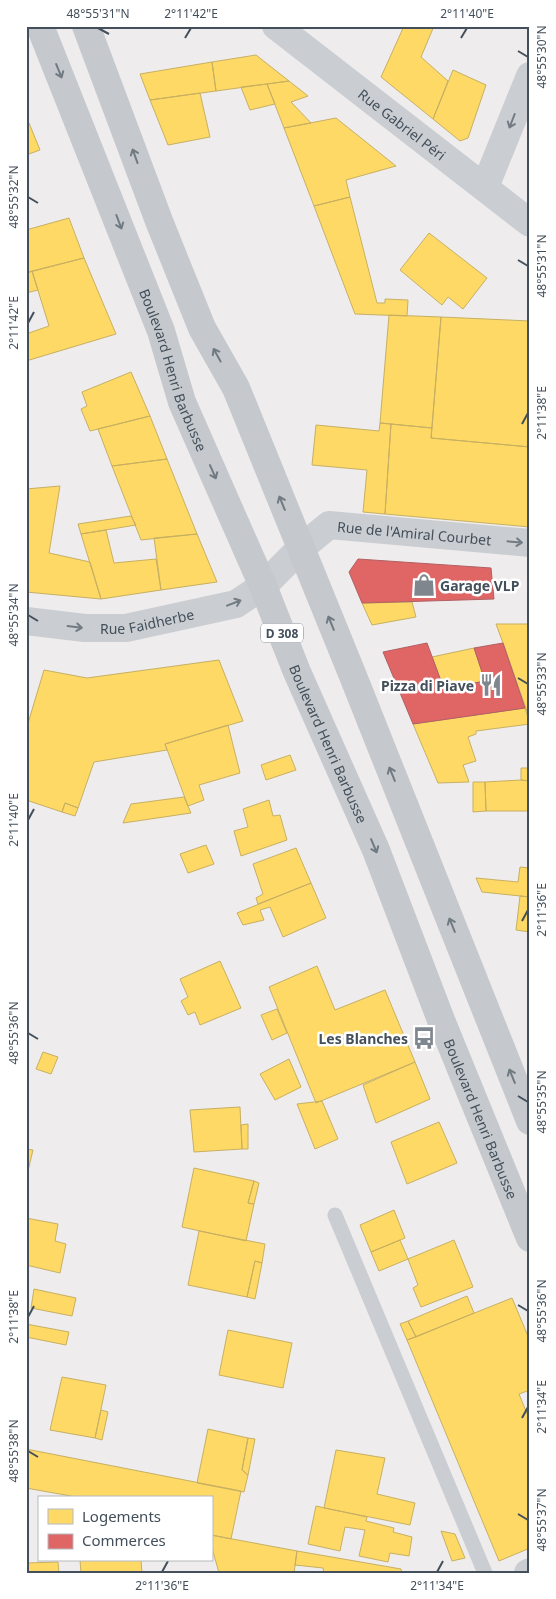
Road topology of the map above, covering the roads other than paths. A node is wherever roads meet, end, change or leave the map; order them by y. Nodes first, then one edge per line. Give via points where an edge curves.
1 (40, 26) edge
2 (86, 26) edge
3 (276, 26) edge
4 (530, 76) edge
5 (485, 187) junction
6 (530, 223) edge
7 (530, 543) edge
8 (300, 549) junction
9 (263, 586) junction
10 (26, 621) edge
11 (530, 1121) edge
12 (335, 1215) dead end
13 (530, 1238) edge
14 (485, 1573) edge

1 -> 9 main road, Boulevard Henri Barbusse / D 308 via 161,331 182,402
8 -> 2 main road via 236,388 202,328
3 - 5 street, Rue Gabriel Péri
4 -> 5 street
5 - 6 street, Rue Gabriel Péri
8 -> 7 street, Rue de l'Amiral Courbet via 329,525
8 - 9 street, Rue de l'Amiral Courbet
11 -> 8 main road
10 -> 9 street, Rue Faidherbe via 84,628 126,628 236,604
9 -> 13 main road, Boulevard Henri Barbusse / D 308 via 297,672 376,850
12 - 14 lane

